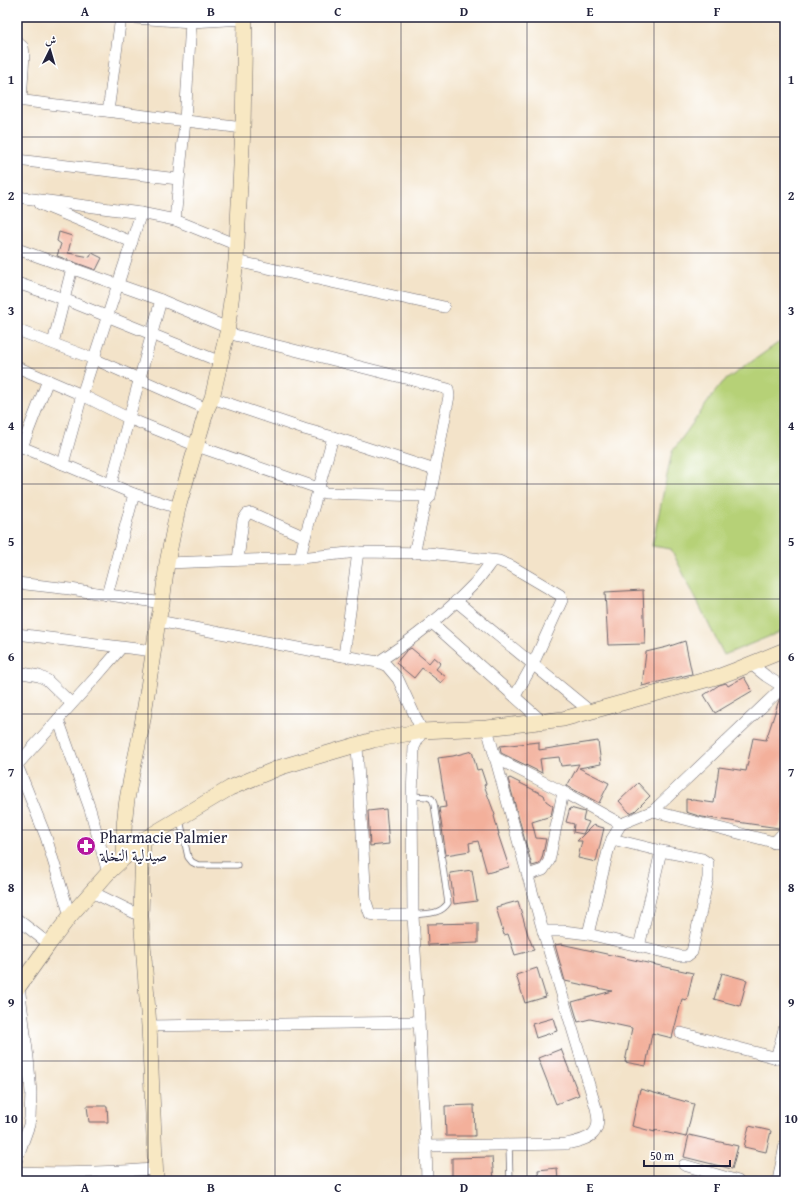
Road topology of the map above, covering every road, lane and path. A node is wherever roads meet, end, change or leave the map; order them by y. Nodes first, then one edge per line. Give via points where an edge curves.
1 (121, 17) edge
2 (245, 18) edge
3 (191, 22) junction
4 (17, 42) edge
5 (19, 100) edge
6 (108, 111) junction
7 (185, 121) junction
8 (243, 128) junction
9 (17, 160) edge
10 (178, 178) junction
11 (22, 198) edge
12 (141, 213) junction
13 (175, 220) junction
14 (132, 242) junction
15 (237, 245) junction
16 (17, 249) edge
17 (236, 261) junction
18 (72, 268) junction
19 (17, 283) edge
20 (119, 284) junction
21 (64, 299) junction
22 (162, 300) junction
23 (444, 307) dead end
24 (108, 316) junction
25 (17, 330) edge
26 (227, 331) junction
27 (152, 334) junction
28 (52, 343) junction
29 (94, 359) junction
30 (221, 362) junction
31 (17, 367) edge
32 (139, 379) junction
33 (48, 380) junction
34 (82, 395) junction
35 (210, 403) junction
36 (128, 418) junction
37 (333, 437) junction
38 (19, 446) edge
39 (197, 446) junction
40 (63, 464) junction
41 (435, 470) junction
42 (111, 484) junction
43 (318, 488) junction
44 (134, 494) junction
45 (426, 501) junction
46 (178, 508) junction
47 (305, 537) junction
48 (358, 552) junction
49 (414, 553) junction
50 (300, 558) junction
51 (238, 560) junction
52 (492, 561) junction
53 (167, 564) junction
54 (17, 583) edge
55 (107, 595) junction
56 (456, 601) junction
57 (162, 603) junction
58 (158, 621) junction
59 (431, 622) junction
60 (17, 634) edge
61 (121, 648) junction
62 (785, 650) edge
63 (154, 651) junction
64 (344, 656) junction
65 (378, 662) junction
66 (533, 664) junction
67 (751, 664) junction
68 (17, 672) edge
69 (784, 688) edge
70 (515, 696) junction
71 (71, 704) junction
72 (591, 712) junction
73 (58, 719) junction
74 (543, 722) junction
75 (487, 728) junction
76 (422, 731) junction
77 (357, 746) junction
78 (494, 757) junction
79 (17, 765) edge
80 (563, 792) junction
81 (412, 796) junction
82 (653, 811) junction
83 (180, 818) junction
84 (621, 824) junction
85 (785, 831) edge
86 (612, 839) junction
87 (143, 840) junction
88 (774, 843) junction
89 (785, 845) edge
90 (661, 851) junction
91 (124, 857) junction
92 (237, 865) dead end
93 (108, 873) junction
94 (528, 875) junction
95 (92, 892) junction
96 (413, 915) junction
97 (70, 916) junction
98 (141, 916) junction
99 (17, 918) edge
100 (543, 931) junction
101 (588, 934) junction
102 (48, 944) junction
103 (639, 947) junction
104 (19, 981) edge
105 (419, 1022) junction
106 (149, 1026) junction
107 (785, 1026) edge
108 (681, 1034) dead end
109 (781, 1059) edge
110 (509, 1145) junction
111 (785, 1145) edge
112 (426, 1146) junction
113 (17, 1160) edge
114 (684, 1165) dead end
115 (17, 1172) edge
116 (156, 1175) edge
117 (426, 1181) edge
118 (510, 1181) edge
119 (738, 1181) edge
120 (778, 1181) edge

1 - 3 street
1 - 6 street
2 - 3 street
2 - 8 street
3 - 7 street
4 - 5 street via 23,47 24,54
5 - 6 street
6 - 7 street
7 - 8 street
7 - 10 street
8 - 15 street
9 - 10 street
10 - 13 street
11 - 12 street
11 - 14 street
12 - 13 street
12 - 14 street
13 - 15 street
14 - 20 street
15 - 17 street
16 - 18 street
17 - 23 street
17 - 26 street
18 - 20 street
18 - 21 street
19 - 21 street
20 - 22 street
20 - 24 street
21 - 24 street
21 - 28 street
22 - 26 street
22 - 27 street
24 - 27 street
24 - 29 street
25 - 28 street
26 - 30 street
26 - 41 street via 448,389 449,396
27 - 30 street
27 - 32 street
28 - 29 street
29 - 32 street
29 - 34 street
30 - 35 street
31 - 33 street
32 - 35 street
32 - 36 street
33 - 34 street
33 - 38 street
34 - 36 street
34 - 40 street
35 - 37 street
35 - 39 street
36 - 39 street
36 - 42 street
37 - 41 street
37 - 43 street
38 - 40 street
39 - 43 street
39 - 46 street
40 - 42 street
41 - 45 street via 430,497
42 - 44 street
43 - 45 street via 325,492 422,496
43 - 47 street
44 - 46 street
44 - 55 street
45 - 49 street
46 - 53 street
47 - 50 street
47 - 51 street via 251,513 247,514 243,520
48 - 49 street
48 - 50 street
48 - 64 street
49 - 52 street via 458,555
50 - 51 street
51 - 53 street
52 - 56 street via 474,584
52 - 66 street via 500,561 511,566 561,596 561,604
53 - 57 street
54 - 55 street
55 - 57 street
56 - 59 street
56 - 66 street
57 - 58 street
58 - 63 street
58 - 64 street
59 - 65 street via 404,645
59 - 70 street
60 - 61 street
61 - 63 street
61 - 71 street
62 - 67 street
63 - 91 street via 124,817
64 - 65 street
65 - 76 street via 387,666 398,680
66 - 70 street
66 - 72 street
67 - 69 street
67 - 72 street via 720,676
68 - 71 street via 47,680
69 - 82 street
70 - 74 street
71 - 73 street
72 - 74 street
73 - 79 street
73 - 93 street via 90,809
74 - 75 street
75 - 76 street
75 - 78 street
76 - 77 street via 374,740
76 - 81 street via 414,747
77 - 83 street via 280,767 230,788
77 - 96 street via 368,909 370,914 376,915
78 - 80 street
78 - 94 street
79 - 97 street via 46,837
80 - 84 street
80 - 94 street via 549,861 543,870
81 - 96 street
81 - 96 lane via 428,797 434,804 448,903 444,909 435,913
82 - 84 street
82 - 88 street
83 - 87 street
83 - 92 lane via 188,857 192,862 198,865
84 - 86 street
85 - 88 street
86 - 90 street
86 - 101 street
87 - 91 street
87 - 98 street
88 - 89 street
90 - 103 street
90 - 103 street via 702,859 708,863 708,878 692,952 687,956 680,956
91 - 93 street
93 - 95 street
94 - 100 street
95 - 97 street
95 - 98 street
96 - 105 street
97 - 102 street
98 - 106 street
99 - 102 street
100 - 101 street
100 - 110 street via 599,1118 597,1129 587,1140 566,1144
101 - 103 street
102 - 104 street
104 - 113 street via 28,1058 30,1118
105 - 106 street
105 - 112 street
106 - 116 street
107 - 109 street
108 - 109 street
110 - 112 street
110 - 118 lane
111 - 120 street
112 - 117 street
114 - 119 street
115 - 116 street

